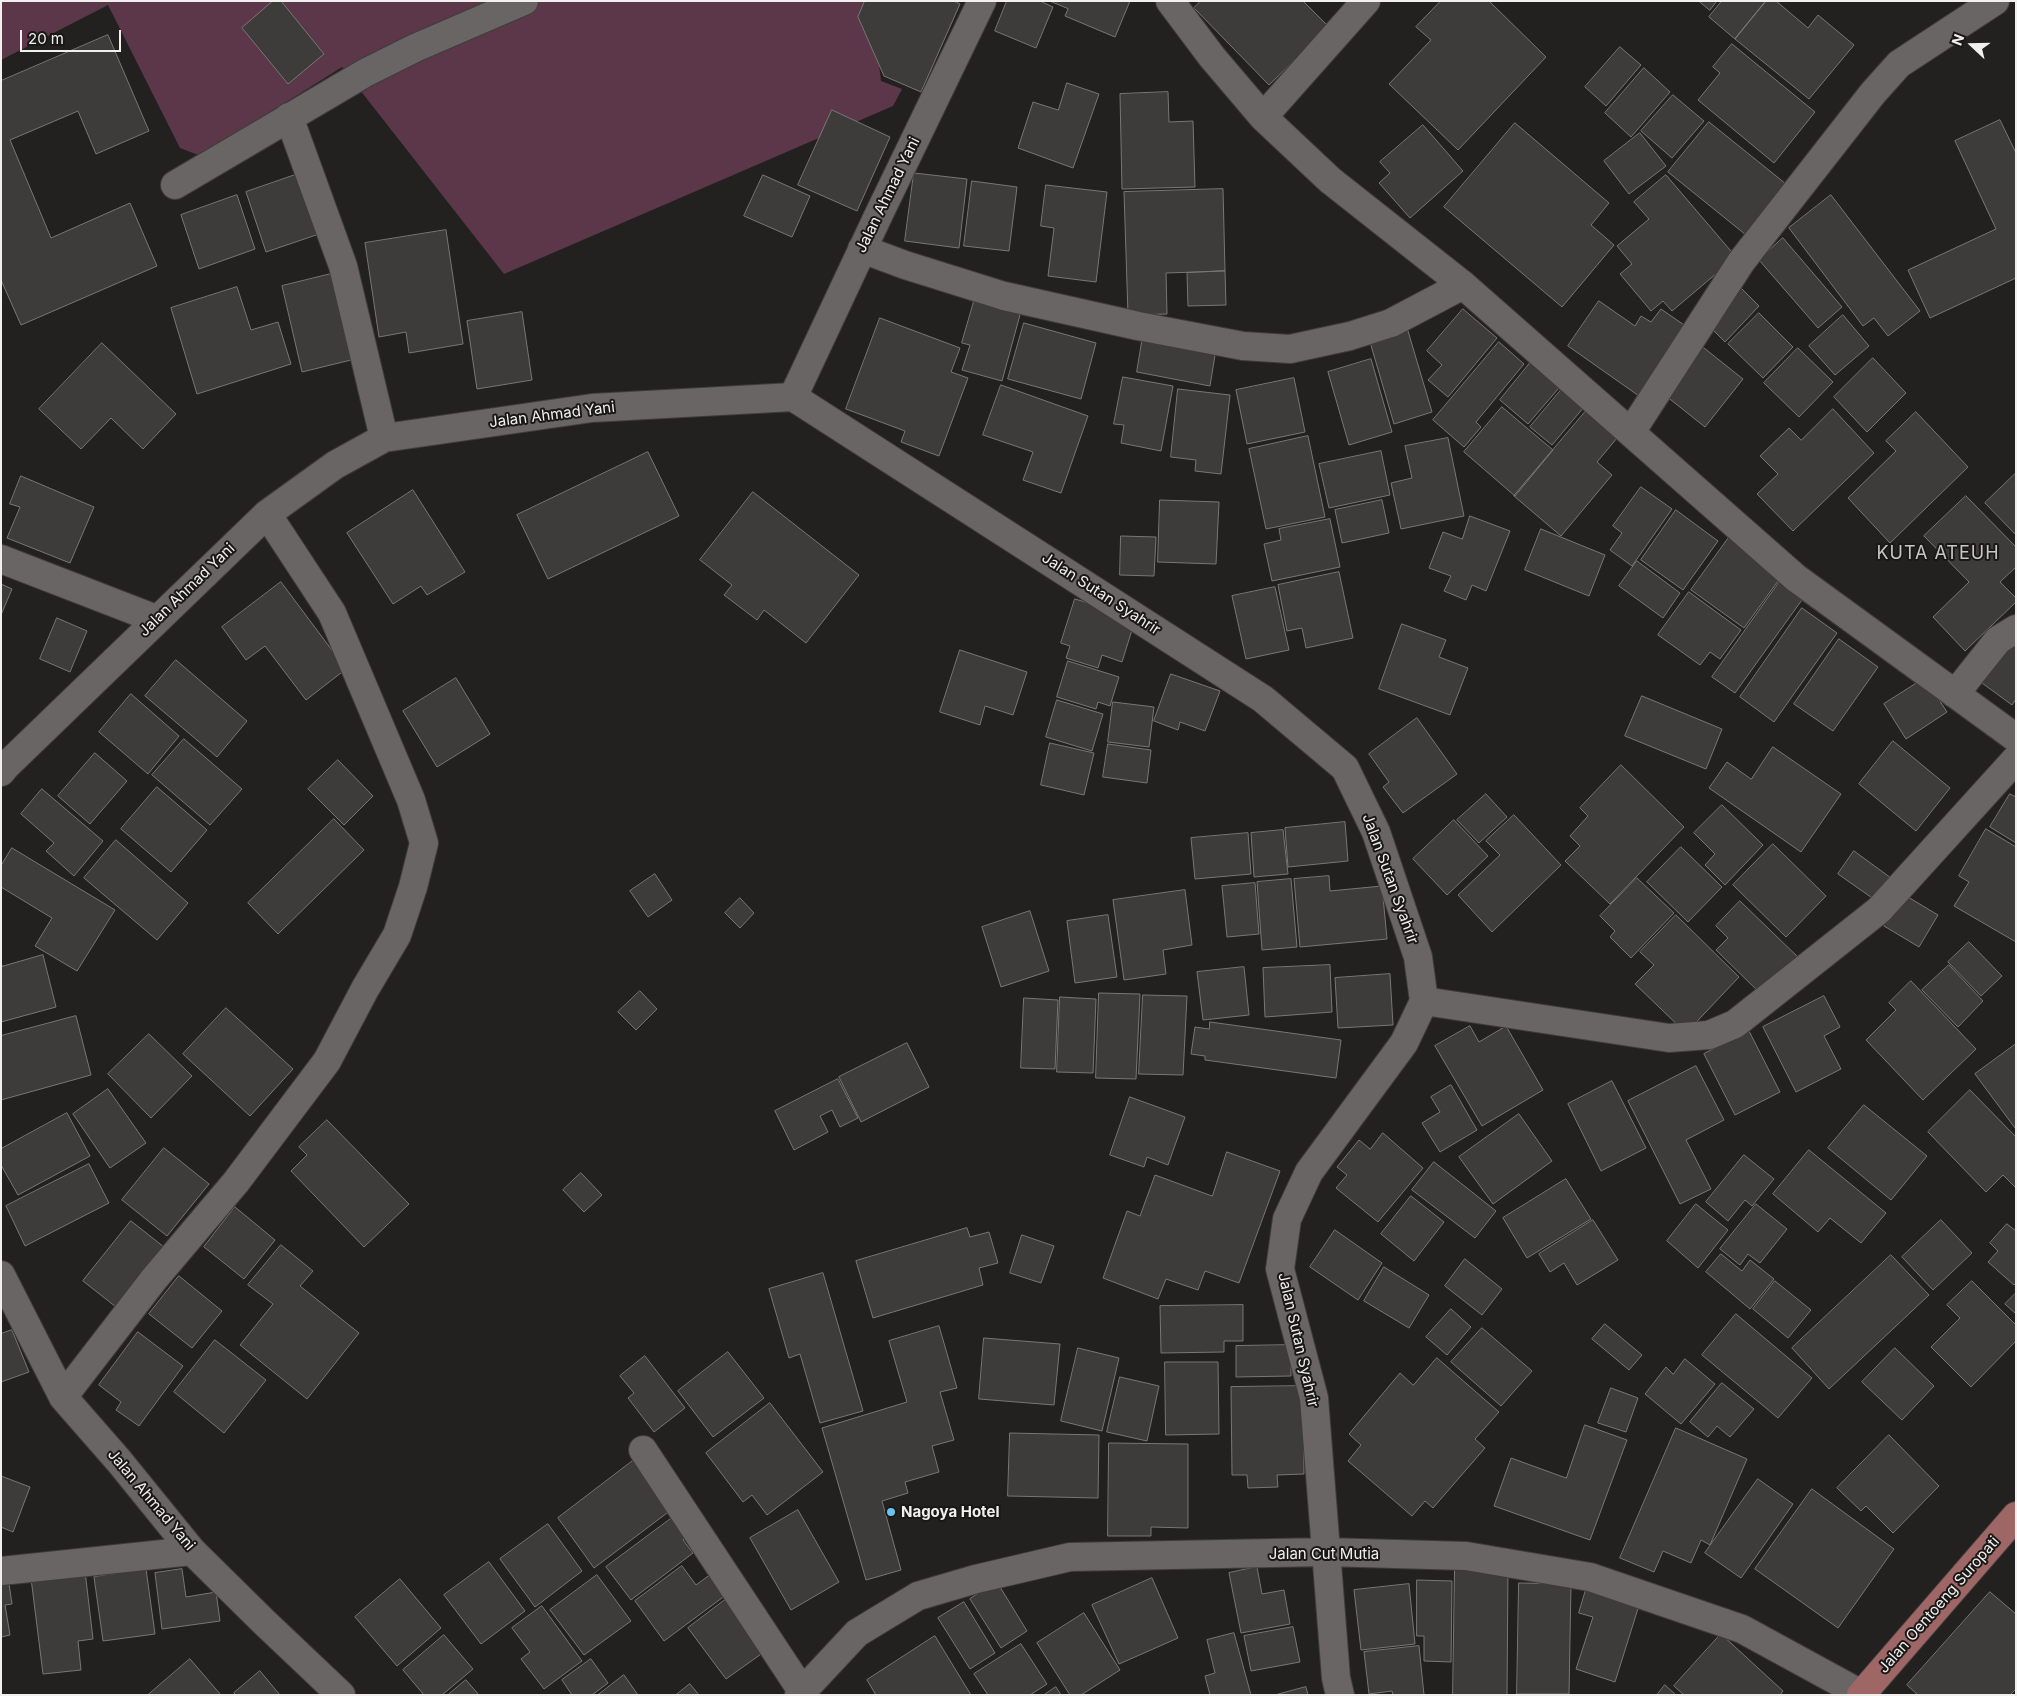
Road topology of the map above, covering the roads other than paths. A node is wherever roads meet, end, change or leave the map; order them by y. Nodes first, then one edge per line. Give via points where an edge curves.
1 (524, 1) edge
2 (982, 1) edge
3 (1170, 1) edge
4 (1366, 1) edge
5 (1995, 1) edge
6 (289, 117) junction
7 (1263, 117) junction
8 (175, 185) dead end
9 (862, 249) junction
10 (1463, 285) junction
11 (793, 398) junction
12 (1632, 432) junction
13 (384, 438) junction
14 (267, 514) junction
15 (1, 559) edge
16 (156, 620) junction
17 (2016, 628) edge
18 (1955, 694) junction
19 (2016, 738) edge
20 (2016, 759) edge
21 (1, 772) edge
22 (1424, 1001) junction
23 (1, 1275) edge
24 (62, 1397) junction
25 (643, 1450) dead end
26 (2016, 1516) edge
27 (192, 1550) junction
28 (1325, 1552) junction
29 (1, 1571) edge
30 (801, 1693) edge
31 (1862, 1694) edge
32 (342, 1695) edge
33 (1340, 1695) edge

1 - 6 street via 415,48
2 - 9 street, Jalan Ahmad Yani
3 - 7 street
4 - 7 street
5 - 12 street via 1899,64 1873,94 1741,262
6 - 8 street
6 - 13 street via 343,266
7 - 10 street via 1330,180
9 - 10 street via 1004,296 1243,346 1290,349 1391,323
9 - 11 street, Jalan Ahmad Yani
10 - 12 street
11 - 13 street, Jalan Ahmad Yani via 592,408
11 - 22 street, Jalan Sutan Syahrir via 1263,699 1345,768 1376,832 1388,867 1418,957
12 - 18 street via 1796,578
13 - 14 street, Jalan Ahmad Yani via 336,465
14 - 16 street, Jalan Ahmad Yani
14 - 24 street via 332,613 411,800 424,843 397,935 327,1061 236,1182 154,1278
15 - 16 street
16 - 21 street, Jalan Ahmad Yani
17 - 18 street via 1998,640
18 - 19 street
20 - 22 street via 1879,910 1735,1024 1709,1035 1669,1038
22 - 28 street, Jalan Sutan Syahrir via 1404,1043 1309,1172 1287,1219 1280,1269 1314,1398
23 - 24 street, Jalan Ahmad Yani
24 - 27 street, Jalan Ahmad Yani
25 - 30 street
26 - 31 main road, Jalan Oentoeng Suropati
27 - 29 street
27 - 32 street, Jalan Ahmad Yani
28 - 30 street, Jalan Cut Mutia via 1070,1557 976,1579 918,1596 857,1633
28 - 31 street, Jalan Cut Mutia via 1466,1556 1590,1577 1742,1629
28 - 33 street, Jalan Sutan Syahrir

